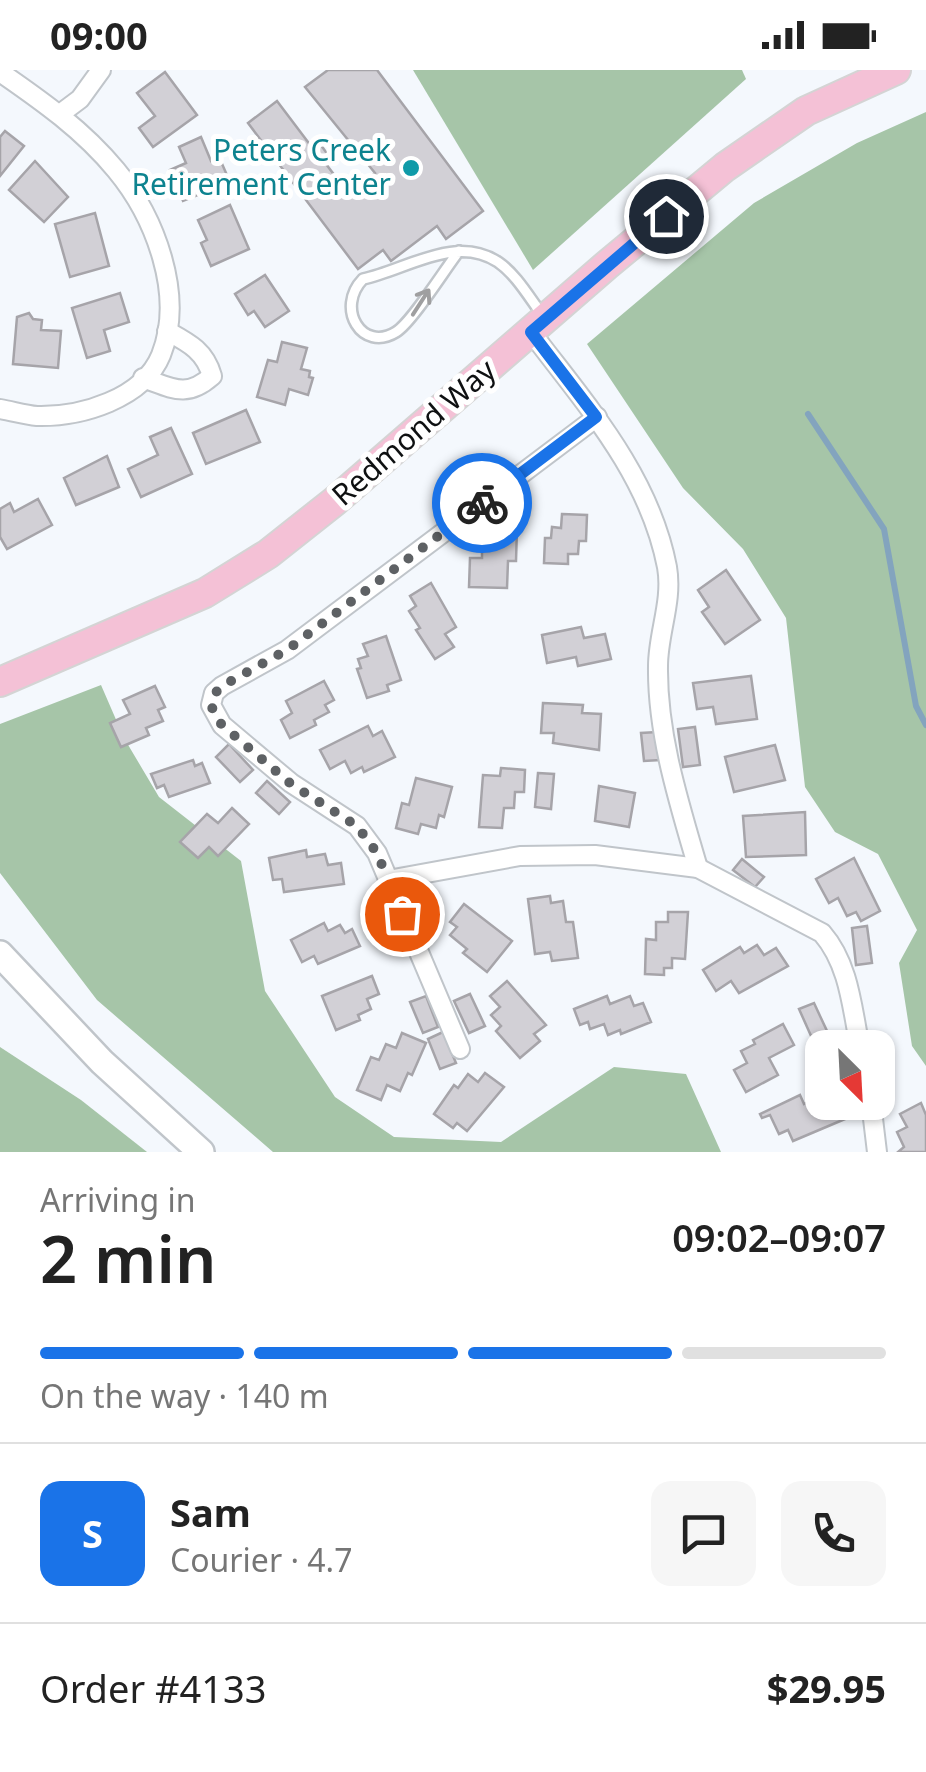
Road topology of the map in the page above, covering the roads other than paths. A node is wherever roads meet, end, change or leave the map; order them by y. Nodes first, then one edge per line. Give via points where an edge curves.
1 (101, 70) edge
2 (896, 70) edge
3 (0, 72) edge
4 (60, 114) junction
5 (459, 251) junction
6 (538, 325) junction
7 (167, 330) junction
8 (143, 378) junction
9 (0, 409) edge
10 (596, 417) junction
11 (0, 682) edge
12 (698, 868) junction
13 (388, 880) junction
14 (0, 954) edge
15 (856, 1030) edge
16 (460, 1049) dead end
17 (873, 1120) edge
18 (201, 1152) edge
19 (877, 1152) edge

1 - 4 street
2 - 6 main road, Redmond Way via 806,111 725,167
3 - 4 street
4 - 7 street via 117,171 157,242 170,308
5 -> 5 lane via 362,280 349,300 359,330 391,335 407,324
5 - 6 lane via 498,262
6 - 10 street
6 - 11 main road, Redmond Way via 268,554 204,592
7 - 8 street via 160,358
7 - 8 street via 208,360 212,376 199,388 181,391
8 - 9 street via 125,395 96,407 36,416
10 - 12 street via 637,477 668,571 658,665 667,750
10 - 13 street via 287,650 214,693 211,705 222,725 291,784 357,826
12 - 13 street via 595,855 520,856
12 - 15 street via 822,932 846,976
13 - 16 street
14 - 18 main road via 70,1030
17 - 19 street

